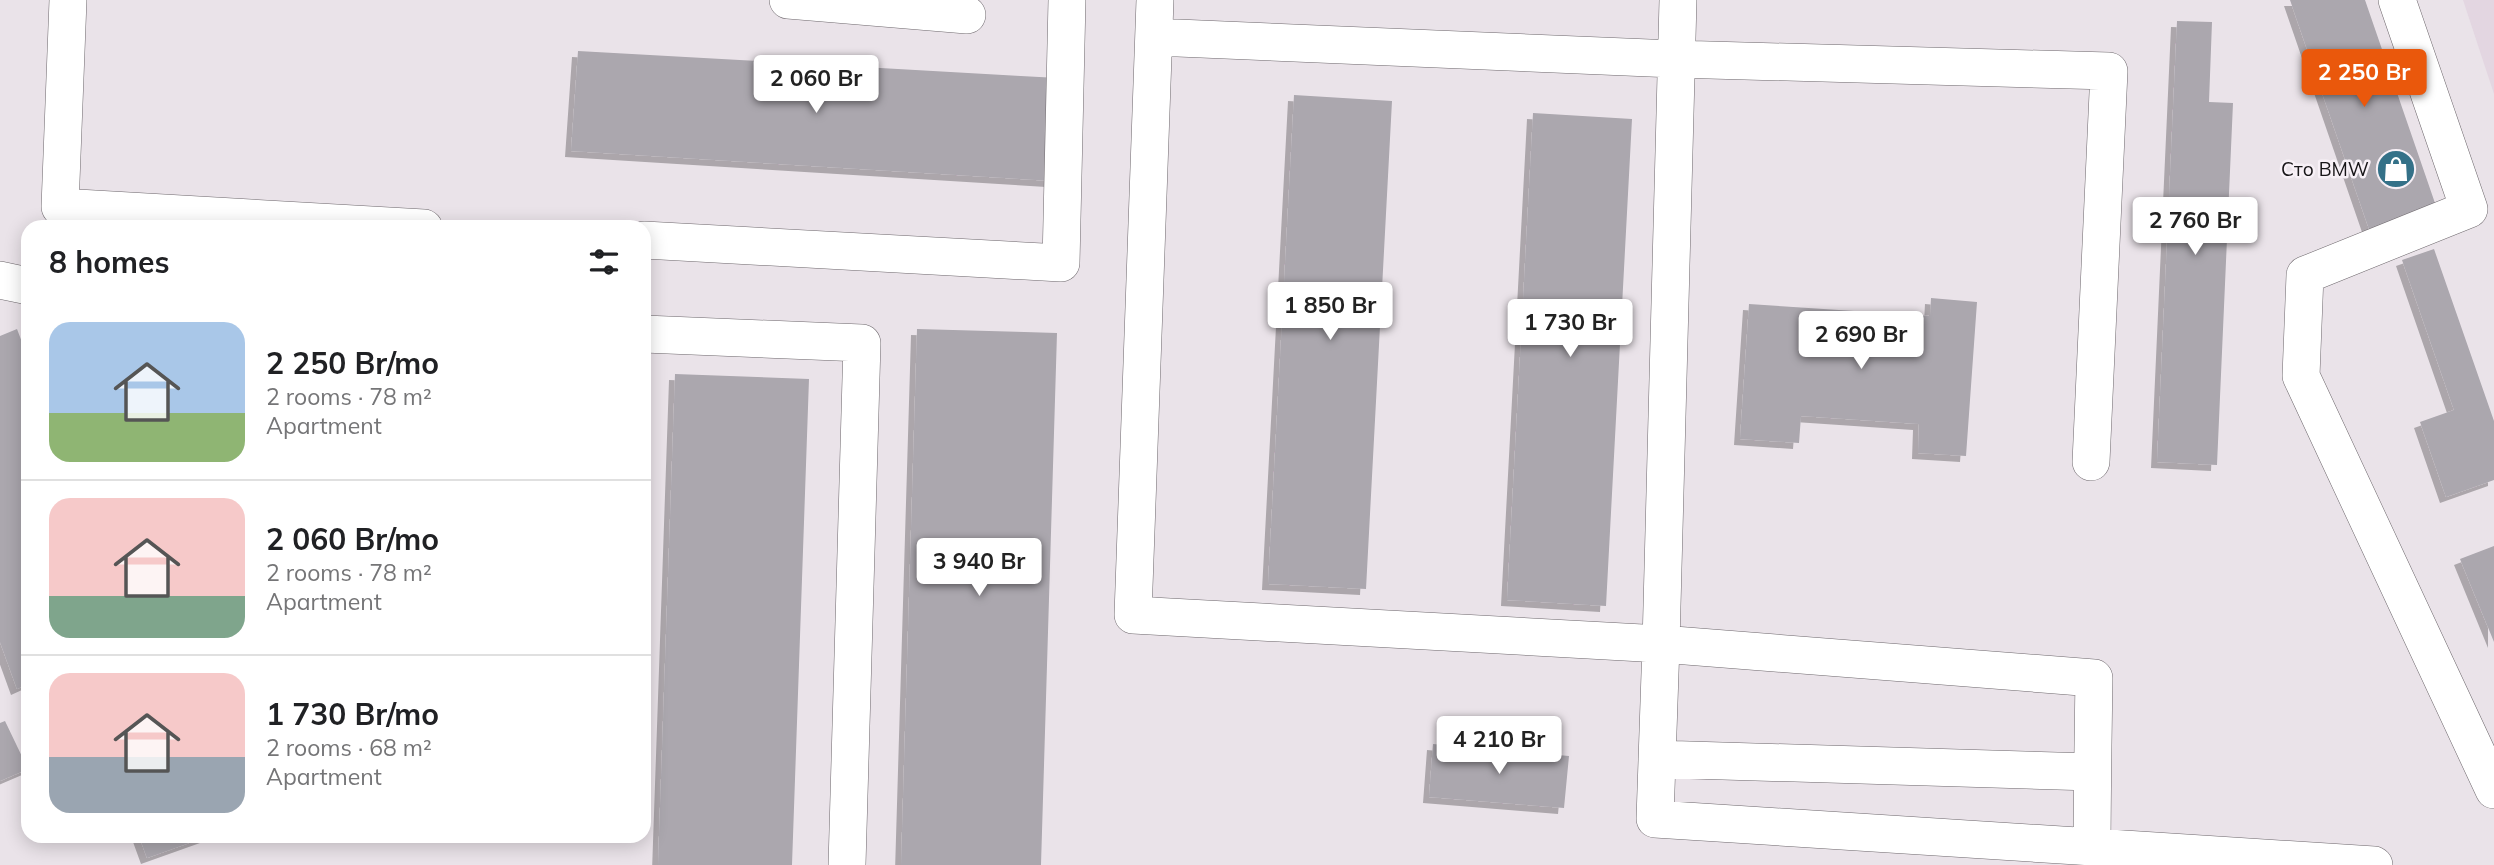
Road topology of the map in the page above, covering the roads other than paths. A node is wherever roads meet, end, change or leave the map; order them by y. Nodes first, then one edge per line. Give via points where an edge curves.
1 (68, 0) edge
2 (788, 0) edge
3 (1067, 0) edge
4 (1155, 0) edge
5 (1678, 0) edge
6 (2397, 0) edge
7 (967, 15) dead end
8 (1154, 37) junction
9 (1674, 59) junction
10 (285, 220) edge
11 (651, 240) edge
12 (0, 280) edge
13 (21, 284) edge
14 (651, 334) edge
15 (2091, 463) dead end
16 (1661, 643) junction
17 (1657, 759) junction
18 (2092, 772) junction
19 (2494, 790) edge
20 (2092, 855) edge
21 (847, 865) edge
22 (2374, 865) edge

1 - 10 lane via 60,207
2 - 7 lane
3 - 11 lane via 1061,263
4 - 8 lane
5 - 9 lane
6 - 19 lane via 2469,209 2305,275 2301,376
8 - 9 lane
8 - 16 lane via 1133,615
9 - 15 lane via 2109,71
9 - 16 lane
12 - 13 lane
14 - 21 lane via 862,342
16 - 17 lane
16 - 18 lane via 2094,678
17 - 18 lane
17 - 20 lane via 1655,819
18 - 20 lane
20 - 22 lane

